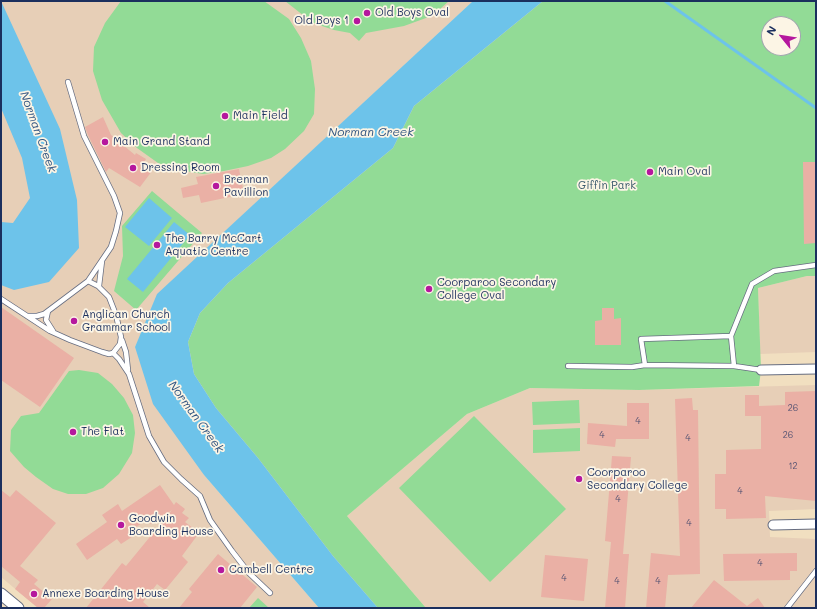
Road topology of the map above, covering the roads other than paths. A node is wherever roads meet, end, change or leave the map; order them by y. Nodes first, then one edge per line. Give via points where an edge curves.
1 (68, 82) dead end
2 (103, 260) junction
3 (816, 265) edge
4 (88, 281) junction
5 (99, 286) junction
6 (1, 299) edge
7 (48, 310) junction
8 (27, 316) junction
9 (54, 333) junction
10 (731, 336) junction
11 (121, 338) junction
12 (113, 354) junction
13 (645, 365) junction
14 (568, 366) dead end
15 (734, 366) junction
16 (816, 369) edge
17 (760, 370) joint
18 (129, 374) junction
19 (816, 524) edge
20 (773, 525) dead end
21 (816, 571) edge
22 (270, 593) dead end
23 (1, 594) edge
24 (18, 608) edge
25 (787, 608) edge

1 - 2 lane via 84,136 120,213 116,231
2 - 4 lane
2 - 5 lane
3 - 10 lane via 774,271 752,284
4 - 5 lane
4 - 7 lane
5 - 11 lane via 109,297
6 - 8 lane
7 - 8 lane via 37,316
7 - 9 lane via 46,320
8 - 9 lane
9 - 12 lane
10 - 13 lane via 641,339
10 - 15 lane
11 - 12 lane
11 - 18 lane
12 - 18 lane
13 - 14 lane
13 - 15 lane
15 - 17 lane
16 - 17 street
18 - 22 lane via 149,436 164,462 180,480 200,496 210,520 232,551 249,573
19 - 20 street
21 - 25 lane
23 - 24 street

